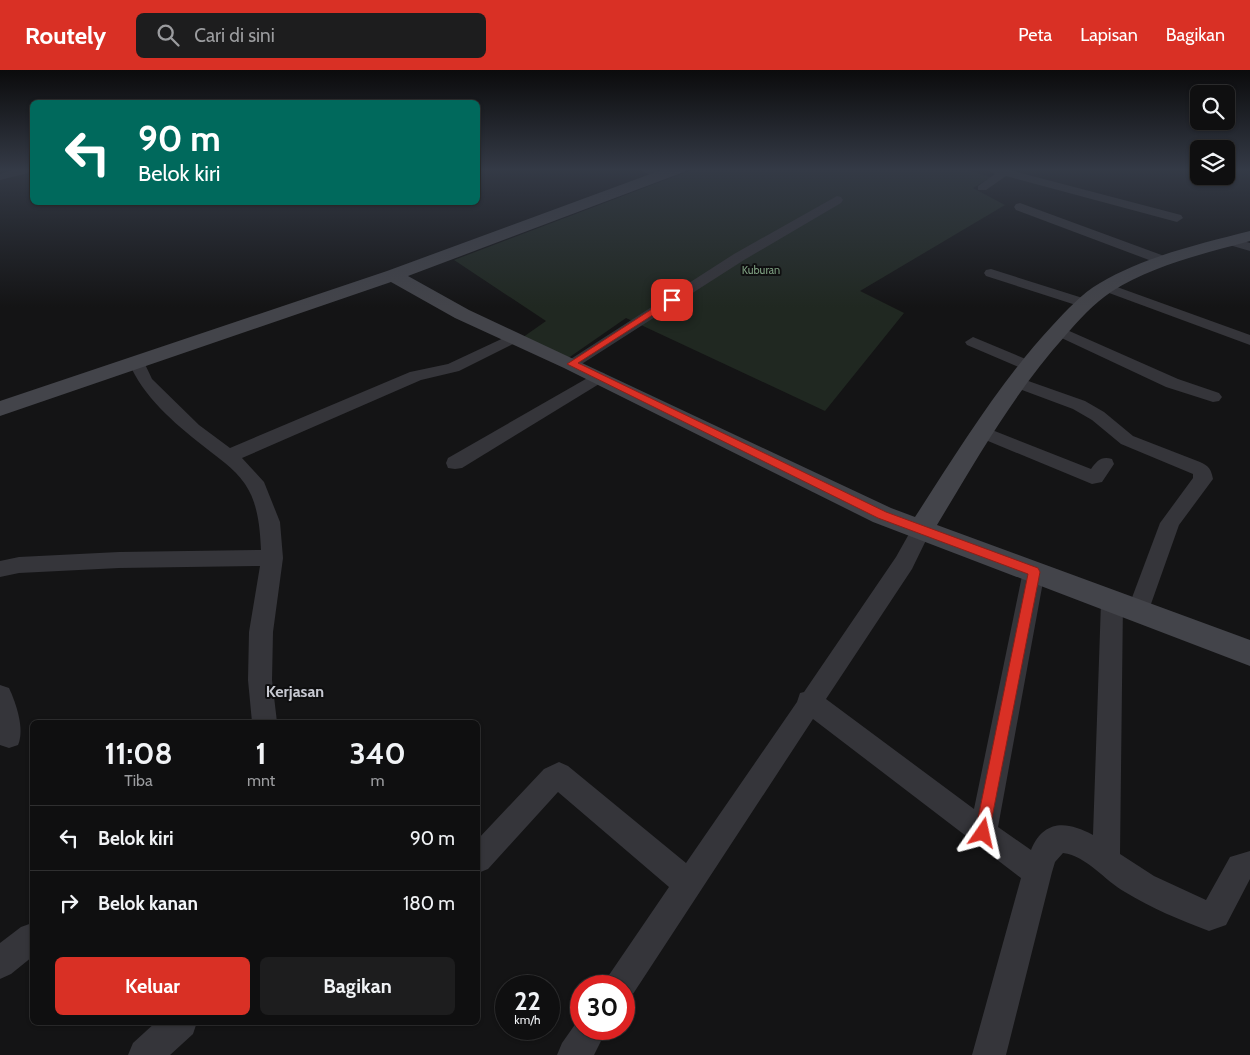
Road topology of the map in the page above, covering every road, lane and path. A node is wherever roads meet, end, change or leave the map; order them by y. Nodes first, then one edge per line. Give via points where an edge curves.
1 (558, 215) edge
2 (811, 215) edge
3 (1041, 215) edge
4 (1166, 215) edge
5 (1177, 218) dead end
6 (1244, 241) edge
7 (1162, 260) junction
8 (991, 273) dead end
9 (393, 275) junction
10 (1106, 287) junction
11 (1084, 303) junction
12 (1058, 331) junction
13 (514, 338) junction
14 (1250, 340) edge
15 (973, 342) dead end
16 (137, 363) junction
17 (571, 364) junction
18 (1023, 374) junction
19 (598, 377) junction
20 (1213, 397) dead end
21 (0, 409) edge
22 (982, 432) junction
23 (229, 456) junction
24 (455, 463) dead end
25 (1105, 464) dead end
26 (921, 530) junction
27 (272, 558) junction
28 (0, 569) edge
29 (1034, 572) junction
30 (1112, 602) junction
31 (1138, 612) junction
32 (1250, 653) edge
33 (0, 696) edge
34 (809, 701) junction
35 (265, 720) edge
36 (9, 736) dead end
37 (983, 833) junction
38 (480, 857) edge
39 (1106, 861) junction
40 (1250, 865) edge
41 (1037, 872) junction
42 (688, 884) junction
43 (30, 940) edge
44 (0, 963) edge
45 (627, 975) edge
46 (178, 1025) edge
47 (584, 1040) edge
48 (145, 1055) edge
49 (574, 1055) edge
50 (989, 1055) edge

1 - 9 street
2 - 17 street
3 - 7 street
4 - 5 street
6 - 7 street
7 - 10 street
8 - 11 street
9 - 13 street via 462,314
9 - 16 street
10 - 11 street
10 - 14 street
11 - 12 street
12 - 18 street
12 - 20 street via 1172,383
13 - 17 street
13 - 23 street via 453,368 416,376
15 - 18 street
16 - 21 street
16 - 23 street via 145,381 157,394 193,429
17 - 19 street
18 - 22 street
18 - 31 street via 1100,417 1114,433 1128,441 1202,471 1203,479 1170,523
19 - 24 street
19 - 26 street via 882,515
22 - 25 street via 1095,477
22 - 26 street
23 - 27 street via 254,482 270,522
26 - 29 street
26 - 34 street via 904,563
27 - 28 street via 120,560 19,565
27 - 35 street via 261,632 260,680
29 - 30 street
29 - 37 street
30 - 31 street
30 - 39 street
31 - 32 street
33 - 36 street
34 - 37 street
34 - 42 street
37 - 41 street
38 - 42 street via 553,778 559,776
39 - 40 street via 1134,881 1209,916 1215,914 1240,867
39 - 41 street via 1069,838 1058,838 1044,853
41 - 50 street
42 - 45 street
43 - 44 street
46 - 48 street
47 - 49 street

